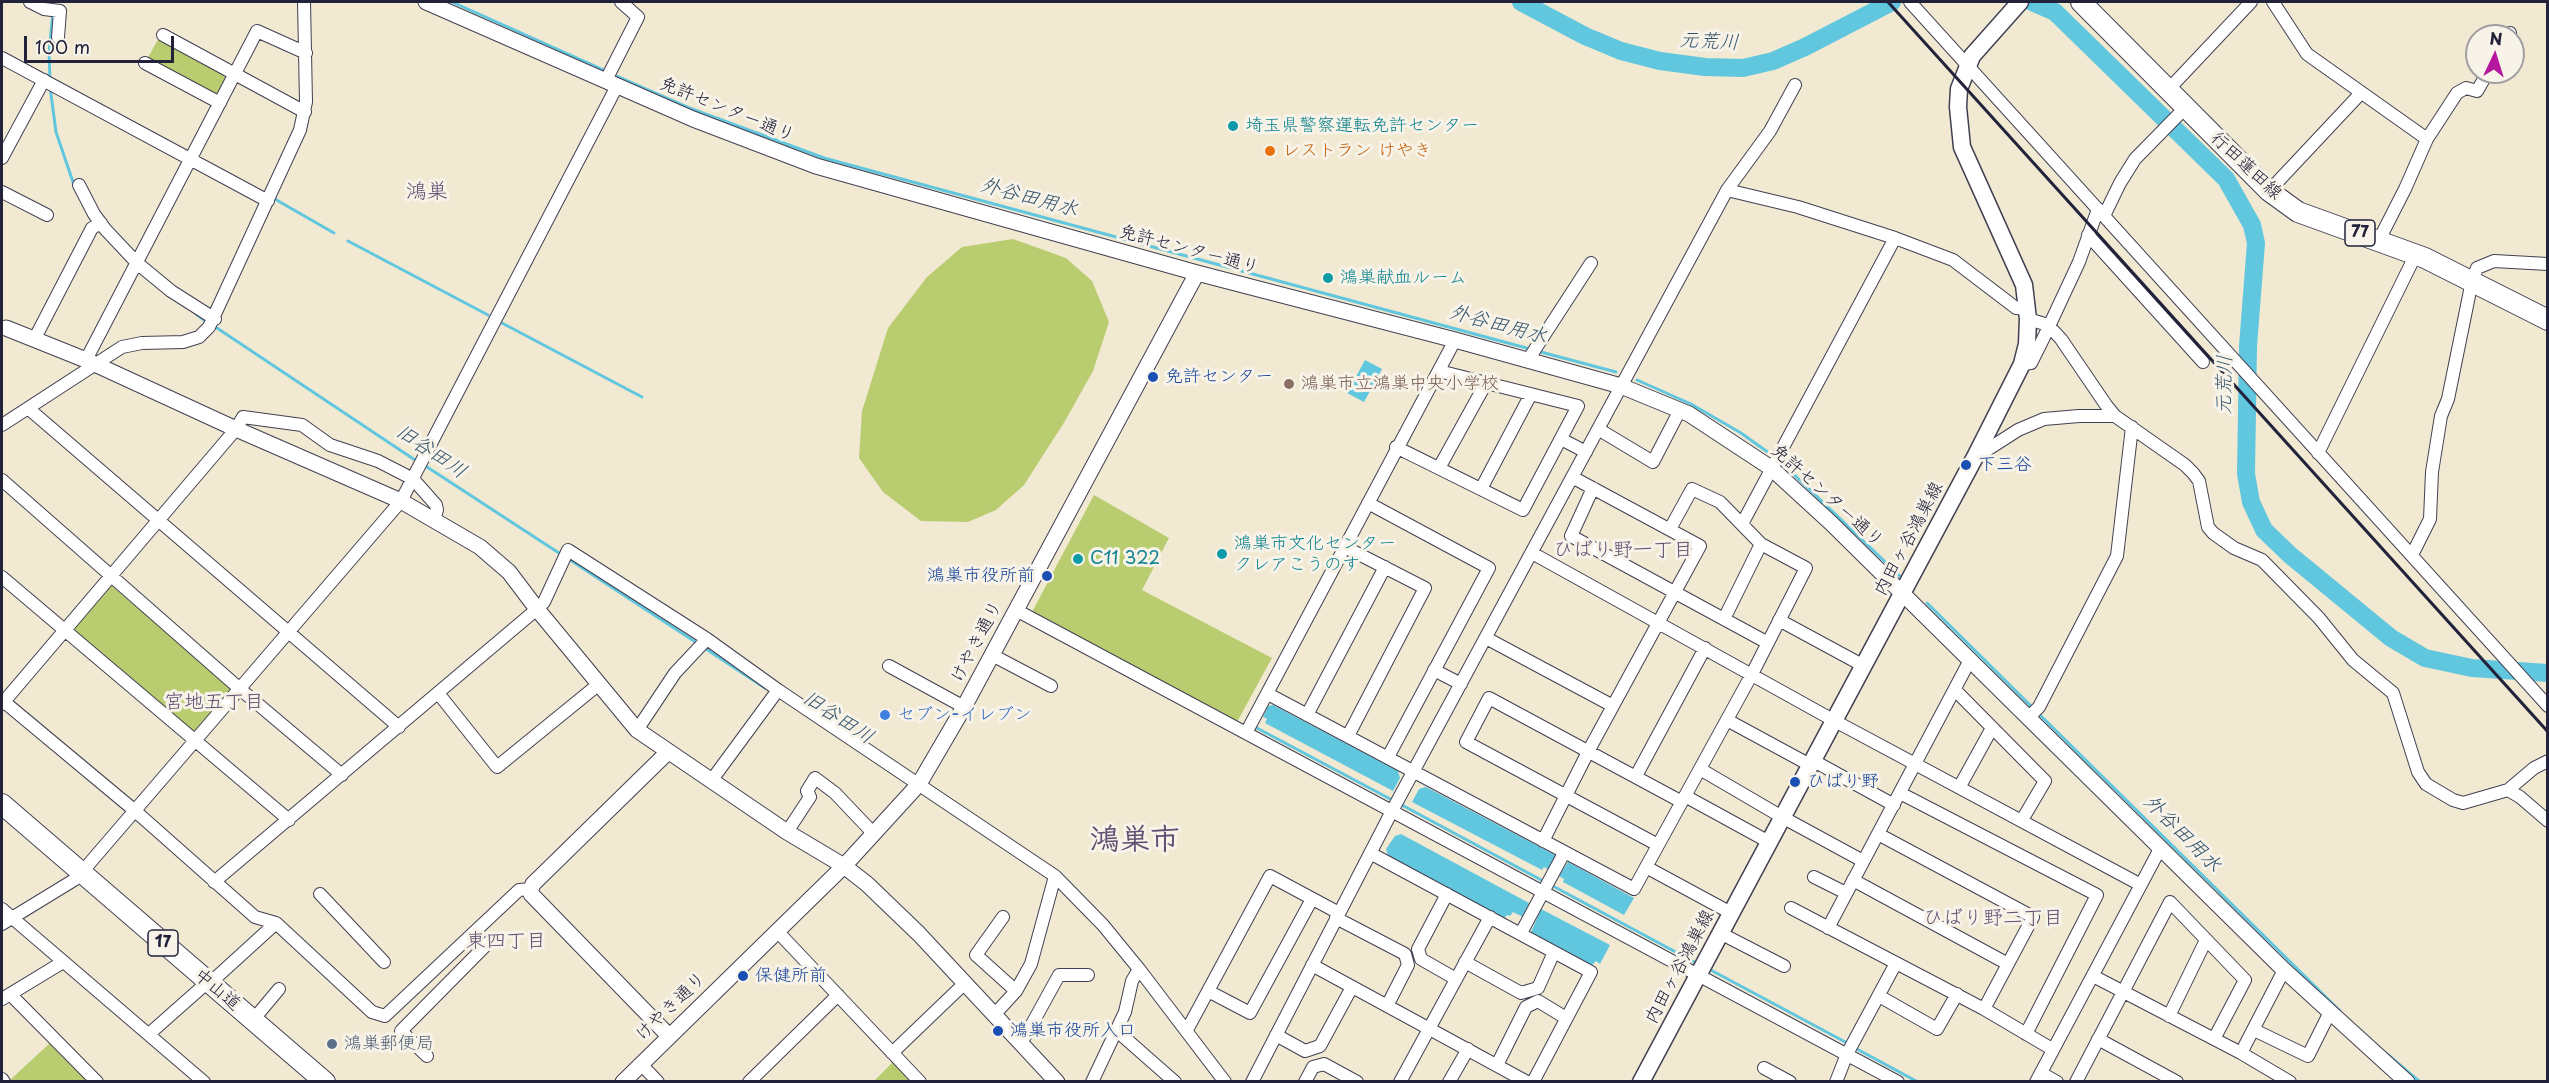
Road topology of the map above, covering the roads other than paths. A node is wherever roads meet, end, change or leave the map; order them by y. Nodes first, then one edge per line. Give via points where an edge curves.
1 (30, 2) edge
2 (304, 2) edge
3 (426, 2) edge
4 (621, 2) edge
5 (1910, 2) edge
6 (2020, 2) edge
7 (2081, 2) edge
8 (2251, 2) edge
9 (2273, 2) edge
10 (61, 6) edge
11 (163, 35) dead end
12 (58, 37) dead end
13 (306, 52) junction
14 (2, 58) edge
15 (145, 63) dead end
16 (1967, 66) junction
17 (235, 75) junction
18 (49, 82) junction
19 (611, 83) junction
20 (2481, 84) edge
21 (1795, 85) dead end
22 (2168, 90) junction
23 (2361, 93) junction
24 (220, 103) junction
25 (2184, 109) junction
26 (305, 112) junction
27 (2427, 139) junction
28 (2, 158) edge
29 (191, 159) junction
30 (79, 185) dead end
31 (1727, 190) junction
32 (2269, 191) junction
33 (2, 192) edge
34 (268, 201) junction
35 (2101, 213) junction
36 (47, 214) dead end
37 (101, 223) junction
38 (2088, 235) junction
39 (1895, 238) junction
40 (2379, 240) junction
41 (2416, 254) junction
42 (136, 263) junction
43 (1591, 263) dead end
44 (2547, 264) edge
45 (1197, 273) junction
46 (2472, 281) junction
47 (2028, 314) junction
48 (214, 319) junction
49 (2547, 320) edge
50 (3, 324) edge
51 (2048, 325) junction
52 (35, 338) junction
53 (1455, 340) junction
54 (1528, 360) junction
55 (92, 362) junction
56 (2203, 362) dead end
57 (2022, 364) junction
58 (1439, 371) junction
59 (1486, 383) junction
60 (1621, 386) junction
61 (1531, 394) junction
62 (29, 409) junction
63 (1680, 410) junction
64 (2115, 416) junction
65 (240, 423) junction
66 (2, 425) edge
67 (2132, 428) junction
68 (1598, 429) junction
69 (1561, 439) junction
70 (1396, 447) junction
71 (1586, 452) junction
72 (2318, 453) junction
73 (1975, 457) junction
74 (1439, 468) junction
75 (1771, 468) junction
76 (1572, 477) junction
77 (413, 479) junction
78 (2, 480) edge
79 (1593, 488) junction
80 (1481, 489) junction
81 (401, 501) junction
82 (1368, 503) junction
83 (434, 519) junction
84 (157, 521) junction
85 (1742, 524) junction
86 (1670, 529) junction
87 (1761, 544) junction
88 (1345, 547) junction
89 (1532, 553) junction
90 (2412, 555) junction
91 (1385, 567) junction
92 (110, 576) junction
93 (2, 577) edge
94 (1674, 592) junction
95 (1903, 593) junction
96 (537, 609) junction
97 (1016, 610) junction
98 (1724, 619) junction
99 (1779, 620) junction
100 (1658, 623) junction
101 (63, 630) junction
102 (288, 633) junction
103 (1486, 638) junction
104 (707, 639) junction
105 (1768, 643) junction
106 (1705, 648) junction
107 (992, 656) junction
108 (1970, 660) junction
109 (889, 666) dead end
110 (1864, 666) junction
111 (1434, 670) junction
112 (1752, 674) junction
113 (599, 684) junction
114 (1461, 684) junction
115 (1051, 686) dead end
116 (240, 689) junction
117 (778, 690) junction
118 (1955, 690) junction
119 (438, 693) junction
120 (1268, 694) junction
121 (2, 702) edge
122 (1613, 706) junction
123 (2547, 706) edge
124 (964, 708) junction
125 (1307, 715) junction
126 (2029, 717) junction
127 (1726, 720) junction
128 (1833, 720) junction
129 (399, 727) junction
130 (1992, 728) junction
131 (638, 730) junction
132 (1246, 733) junction
133 (1348, 736) junction
134 (194, 742) junction
135 (1589, 750) junction
136 (668, 752) junction
137 (1388, 758) junction
138 (2547, 761) edge
139 (1811, 762) junction
140 (1917, 763) junction
141 (1700, 769) junction
142 (1414, 772) junction
143 (342, 775) junction
144 (1636, 777) junction
145 (711, 781) junction
146 (919, 784) junction
147 (1960, 786) junction
148 (2508, 790) junction
149 (1900, 793) junction
150 (1567, 796) junction
151 (1683, 799) junction
152 (2, 804) edge
153 (1894, 805) junction
154 (134, 810) junction
155 (1392, 811) junction
156 (1782, 818) junction
157 (2, 819) edge
158 (289, 820) junction
159 (2022, 820) junction
160 (2547, 821) edge
161 (787, 832) junction
162 (874, 834) junction
163 (1878, 834) junction
164 (1543, 841) junction
165 (1769, 842) junction
166 (1658, 845) junction
167 (2161, 847) junction
168 (1564, 853) junction
169 (1370, 854) junction
170 (1863, 861) junction
171 (844, 866) junction
172 (1646, 867) junction
173 (78, 876) junction
174 (1055, 876) junction
175 (1814, 877) dead end
176 (1853, 880) junction
177 (214, 882) junction
178 (2141, 885) junction
179 (531, 889) junction
180 (1544, 892) junction
181 (1846, 893) junction
182 (320, 894) dead end
183 (1447, 894) junction
184 (1312, 899) junction
185 (1791, 908) dead end
186 (2, 909) edge
187 (1731, 913) junction
188 (1003, 916) dead end
189 (1338, 916) junction
190 (1490, 917) junction
191 (7, 921) edge
192 (276, 923) junction
193 (1828, 928) junction
194 (777, 931) junction
195 (1521, 933) junction
196 (1720, 933) junction
197 (2206, 940) junction
198 (490, 941) dead end
199 (1554, 952) junction
200 (450, 956) junction
201 (63, 962) junction
202 (384, 962) dead end
203 (1465, 962) junction
204 (1896, 963) junction
205 (2008, 964) junction
206 (1312, 965) junction
207 (1784, 966) dead end
208 (462, 969) junction
209 (1139, 969) junction
210 (2284, 970) junction
211 (1698, 974) junction
212 (1088, 975) dead end
213 (2092, 976) junction
214 (1456, 979) junction
215 (965, 983) junction
216 (205, 986) junction
217 (1352, 987) junction
218 (279, 989) dead end
219 (1016, 991) junction
220 (1208, 991) junction
221 (2122, 992) junction
222 (1957, 994) junction
223 (838, 995) junction
224 (6, 996) edge
225 (1879, 996) junction
226 (1387, 1006) junction
227 (1984, 1008) junction
228 (2330, 1012) junction
229 (994, 1015) junction
230 (2169, 1016) junction
231 (1566, 1018) junction
232 (253, 1020) junction
233 (1430, 1027) junction
234 (1187, 1030) junction
235 (2254, 1030) junction
236 (1117, 1031) junction
237 (149, 1034) junction
238 (2026, 1034) junction
239 (1276, 1035) junction
240 (669, 1036) junction
241 (2098, 1039) junction
242 (2214, 1039) junction
243 (1020, 1042) junction
244 (1468, 1049) junction
245 (2052, 1049) junction
246 (892, 1053) junction
247 (2241, 1053) junction
248 (1847, 1054) junction
249 (426, 1056) dead end
250 (641, 1064) junction
251 (1497, 1065) junction
252 (1764, 1068) dead end
253 (2038, 1077) edge
254 (1405, 1080) edge
255 (97, 1082) edge
256 (204, 1082) edge
257 (310, 1082) edge
258 (325, 1082) edge
259 (623, 1082) edge
260 (658, 1082) edge
261 (748, 1082) edge
262 (920, 1082) edge
263 (1057, 1082) edge
264 (1092, 1082) edge
265 (1175, 1082) edge
266 (1225, 1082) edge
267 (1252, 1082) edge
268 (1305, 1082) edge
269 (1357, 1082) edge
270 (1449, 1082) edge
271 (1527, 1082) edge
272 (1533, 1082) edge
273 (1641, 1082) edge
274 (1790, 1082) edge
275 (1836, 1082) edge
276 (1898, 1082) edge
277 (2057, 1082) edge
278 (2076, 1082) edge
279 (2177, 1082) edge
280 (2290, 1082) edge
281 (2407, 1082) edge

1 - 10 street via 44,9
2 - 13 street
3 - 19 street, 免許センター通り
4 - 19 street via 638,17
5 - 16 street
6 - 16 main road, 内田ヶ谷鴻巣線
7 - 22 main road, 行田蓮田線 / 77
8 - 22 street
9 - 23 street via 2307,54
10 - 12 street
11 - 17 street
13 - 17 street via 257,31
13 - 26 street
14 - 18 street
15 - 24 street
16 - 35 street
16 - 47 main road, 内田ヶ谷鴻巣線 via 1959,89 1962,147 2020,272
17 - 24 street
17 - 26 street
18 - 28 street
18 - 29 street
19 - 45 street, 免許センター通り via 816,166
19 - 77 street
20 - 27 street via 2477,92 2466,88 2457,93
21 - 31 street via 1770,131
22 - 25 main road, 行田蓮田線 / 77
23 - 27 street
23 - 32 street
24 - 29 street
25 - 32 main road, 行田蓮田線 / 77
25 - 35 street via 2135,159
26 - 34 street
27 - 40 street
29 - 34 street
29 - 42 street
30 - 37 street
31 - 39 street via 1798,207
31 - 60 street
32 - 40 main road, 行田蓮田線 / 77 via 2298,212
33 - 36 street
34 - 48 street
35 - 38 street
35 - 72 street
37 - 42 street
37 - 52 street via 92,228
38 - 51 street
38 - 56 street
39 - 47 street via 1953,260
39 - 75 street
40 - 41 main road, 行田蓮田線 / 77
41 - 46 main road, 行田蓮田線 / 77
41 - 72 street
42 - 48 street
42 - 55 street
43 - 54 street
44 - 46 street via 2494,261 2477,268
45 - 53 street, 免許センター通り
45 - 97 street, けやき通り
46 - 49 main road, 行田蓮田線 / 77
46 - 90 street via 2439,427 2430,519
47 - 51 street
47 - 57 main road, 内田ヶ谷鴻巣線
48 - 55 street via 194,339 122,347
50 - 52 street
51 - 57 street via 2031,363
51 - 64 street
52 - 55 street
53 - 54 street, 免許センター通り
53 - 58 street
54 - 60 street, 免許センター通り
55 - 62 street
55 - 65 street
57 - 73 main road, 内田ヶ谷鴻巣線
58 - 59 street
58 - 70 street
59 - 61 street
59 - 74 street
60 - 63 street, 免許センター通り
60 - 68 street
61 - 69 street via 1578,406
61 - 80 street
62 - 66 street
62 - 84 street
63 - 68 street via 1653,462
63 - 75 street, 免許センター通り
64 - 67 street
64 - 73 street via 2044,419
65 - 77 street via 302,426 330,445 378,461
65 - 81 street
65 - 84 street
67 - 126 street via 2117,556 2039,707
67 - 148 street via 2193,473 2199,481 2208,527 2213,533 2234,548 2262,560 2319,618 2353,660 2393,693 2418,772 2426,784 2463,803
68 - 71 street
69 - 71 street
69 - 80 street via 1523,510
70 - 74 street
70 - 82 street
71 - 76 street
72 - 90 street
73 - 95 main road, 内田ヶ谷鴻巣線
74 - 80 street
75 - 85 street
75 - 95 street, 免許センター通り
76 - 79 street
76 - 89 street
77 - 81 street
77 - 83 street via 436,506
78 - 92 street
79 - 86 street
79 - 94 street via 1571,536
81 - 83 street
81 - 102 street
82 - 88 street
82 - 111 street via 1489,568
83 - 96 street via 502,564
84 - 92 street
84 - 102 street
85 - 86 street via 1720,502 1692,489
85 - 87 street
86 - 94 street via 1700,546
87 - 98 street
87 - 99 street via 1806,568
88 - 91 street
88 - 120 street
89 - 100 street
89 - 103 street
90 - 123 street
91 - 125 street
91 - 133 street via 1425,588
92 - 101 street
92 - 116 street
93 - 101 street
94 - 98 street
94 - 100 street
95 - 108 street, 免許センター通り
95 - 110 main road, 内田ヶ谷鴻巣線
96 - 104 street via 568,550
96 - 113 street
96 - 119 street
97 - 107 street, けやき通り
97 - 132 street
98 - 105 street
99 - 105 street
99 - 110 street
100 - 106 street
100 - 122 street
101 - 121 street
101 - 134 street
102 - 116 street
102 - 129 street
103 - 114 street
103 - 122 street
104 - 117 street
104 - 131 street via 675,673
105 - 112 street
106 - 112 street
106 - 144 street
107 - 115 street
107 - 124 street, けやき通り
108 - 118 street
108 - 126 street, 免許センター通り
109 - 124 street
110 - 128 main road, 内田ヶ谷鴻巣線
111 - 114 street
111 - 137 street
112 - 127 street
112 - 128 street
113 - 119 street via 497,767
113 - 131 street
114 - 142 street
116 - 134 street
116 - 143 street
117 - 145 street
117 - 146 street
118 - 130 street
118 - 140 street
119 - 129 street
120 - 125 street
120 - 132 street
121 - 154 street
122 - 135 street
124 - 146 street, けやき通り
125 - 133 street
126 - 167 street, 免許センター通り
127 - 139 street
127 - 141 street
128 - 139 main road, 内田ヶ谷鴻巣線
128 - 140 street
129 - 143 street
130 - 147 street
130 - 159 street via 2044,781
131 - 136 street
132 - 155 street
133 - 137 street
134 - 154 street
134 - 158 street
135 - 144 street
135 - 150 street
135 - 150 street via 1489,698 1466,742
136 - 145 street
136 - 179 street
137 - 142 street
138 - 148 street
139 - 153 street
139 - 156 main road, 内田ヶ谷鴻巣線
140 - 147 street
140 - 149 street
141 - 151 street
141 - 156 street
142 - 155 street
142 - 164 street
143 - 158 street
144 - 151 street
145 - 161 street
146 - 162 street, けやき通り
146 - 174 street
147 - 159 street
148 - 160 street
149 - 153 street
149 - 238 street via 2097,895
150 - 164 street
150 - 166 street
151 - 165 street
151 - 166 street
152 - 173 main road, 中山道 / 17
153 - 163 street
154 - 173 street
154 - 177 street
155 - 169 street
155 - 180 street
156 - 165 main road, 内田ヶ谷鴻巣線
156 - 170 street
157 - 173 main road, 中山道 / 17
158 - 177 street
159 - 178 street
161 - 162 street via 810,797 807,791 815,778
161 - 171 street
162 - 171 street, けやき通り
163 - 170 street
163 - 205 street via 2033,917
164 - 168 street
165 - 187 main road, 内田ヶ谷鴻巣線
166 - 172 street
167 - 178 street
167 - 210 street, 免許センター通り
168 - 172 street via 1634,889
168 - 180 street
169 - 183 street
169 - 189 street
170 - 176 street
171 - 194 street, けやき通り
171 - 215 street via 919,934
172 - 187 street
173 - 191 street
173 - 216 main road, 中山道 / 17
174 - 209 street
174 - 219 street via 1031,964
175 - 181 street
176 - 181 street
176 - 205 street
177 - 192 street via 255,917
178 - 213 street
179 - 200 street via 519,890
179 - 240 street via 531,894
180 - 195 street
180 - 211 street
181 - 193 street
182 - 202 street
183 - 190 street
183 - 214 street via 1418,949 1421,959
184 - 189 street
184 - 220 street via 1270,876
184 - 220 street via 1250,1014
185 - 193 street
186 - 191 street
187 - 196 main road, 内田ヶ谷鴻巣線
188 - 219 street via 976,955
189 - 206 street
189 - 226 street via 1405,954 1408,965
190 - 195 street
190 - 203 street
191 - 201 street
192 - 200 street via 372,1012 385,1016
192 - 216 street
193 - 204 street
194 - 223 street
194 - 240 street, けやき通り
195 - 199 street
196 - 207 street
196 - 211 main road, 内田ヶ谷鴻巣線
197 - 221 street via 2170,902
197 - 230 street
197 - 242 street via 2246,980
198 - 208 street
199 - 203 street via 1538,988 1521,993
199 - 231 street via 1591,972
200 - 208 street
201 - 224 street
201 - 237 street
203 - 214 street
204 - 222 street
204 - 225 street
205 - 227 street
206 - 217 street
206 - 239 street
208 - 249 street via 401,1031
209 - 234 street
209 - 236 street
210 - 228 street, 免許センター通り
210 - 235 street
211 - 248 street
211 - 273 main road, 内田ヶ谷鴻巣線
212 - 243 street via 1059,975
213 - 221 street
213 - 245 street
214 - 233 street
215 - 229 street
215 - 246 street
216 - 232 main road, 中山道 / 17
216 - 237 street
216 - 257 main road, 中山道 / 17
217 - 226 street
217 - 239 street via 1320,1046 1305,1051
218 - 232 street
219 - 229 street
220 - 234 street
221 - 230 street
221 - 241 street
222 - 225 street via 1937,1029
222 - 227 street
223 - 246 street
223 - 261 street
224 - 255 street
225 - 248 street
226 - 233 street
227 - 238 street
228 - 235 street via 2308,1056
228 - 281 street, 免許センター通り
229 - 243 street
230 - 242 street
231 - 251 street via 1538,1001 1526,1006
231 - 272 street
232 - 258 main road, 中山道 / 17
233 - 244 street
233 - 254 street
234 - 266 street
235 - 247 street
236 - 264 street
236 - 265 street
237 - 256 street
238 - 245 street
239 - 267 street
240 - 250 street, けやき通り
241 - 278 street
241 - 279 street
242 - 247 street
243 - 263 street
244 - 251 street
244 - 270 street
245 - 253 street
246 - 262 street
247 - 280 street
248 - 275 street
248 - 276 street
250 - 259 street, けやき通り
250 - 260 street
251 - 271 street
252 - 274 street
253 - 277 street
268 - 269 street via 1313,1067 1324,1064

